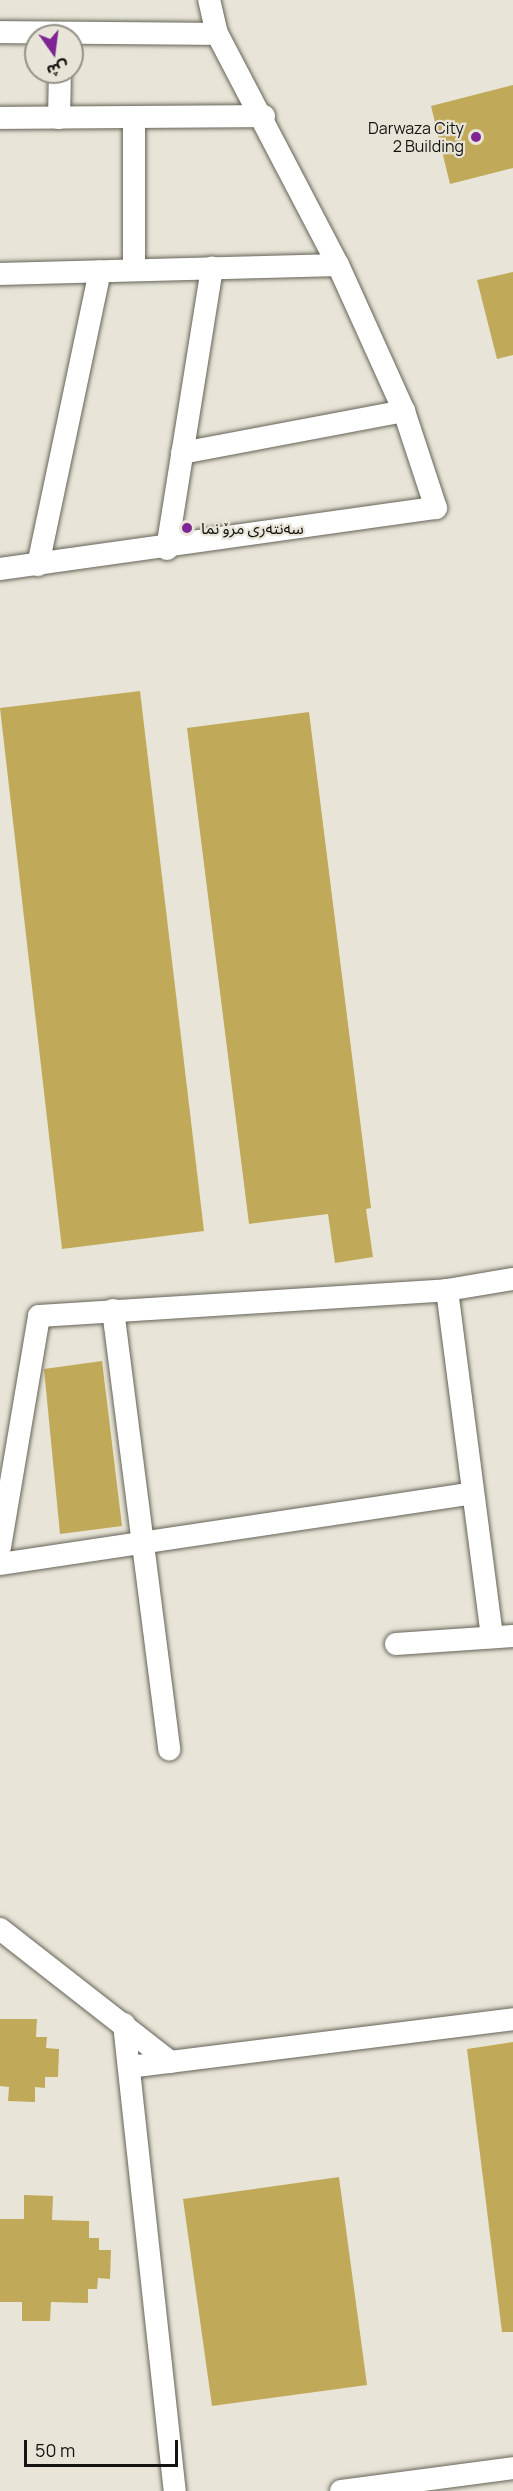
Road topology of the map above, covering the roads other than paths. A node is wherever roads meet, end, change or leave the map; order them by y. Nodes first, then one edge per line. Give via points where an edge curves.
1 (209, 0) edge
2 (0, 32) edge
3 (24, 33) edge
4 (84, 34) edge
5 (217, 34) junction
6 (60, 84) edge
7 (264, 116) junction
8 (134, 117) junction
9 (0, 118) edge
10 (59, 118) junction
11 (339, 265) junction
12 (212, 268) junction
13 (134, 270) junction
14 (100, 271) junction
15 (0, 274) edge
16 (404, 411) junction
17 (182, 453) junction
18 (167, 549) junction
19 (38, 565) junction
20 (0, 569) edge
21 (513, 1279) edge
22 (447, 1290) junction
23 (113, 1310) junction
24 (474, 1493) junction
25 (142, 1539) junction
26 (0, 1547) edge
27 (0, 1564) edge
28 (503, 1636) edge
29 (396, 1644) dead end
30 (170, 1749) dead end
31 (0, 1929) edge
32 (513, 2019) edge
33 (124, 2024) junction
34 (170, 2062) junction
35 (129, 2067) junction
36 (513, 2468) edge
37 (175, 2491) edge
38 (341, 2491) edge

1 - 5 street
2 - 3 street
4 - 5 street
5 - 7 street
6 - 10 street
7 - 8 street
7 - 11 street
8 - 10 street
8 - 13 street
9 - 10 street
11 - 12 street
11 - 16 street
12 - 13 street
12 - 17 street
13 - 14 street
14 - 15 street
14 - 19 street
16 - 17 street
16 - 18 street via 436,508
17 - 18 street
18 - 19 street
19 - 20 street
21 - 22 street
22 - 23 street
22 - 24 street
23 - 25 street
23 - 26 street via 39,1316
24 - 25 street
24 - 28 street
25 - 27 street
25 - 30 street
28 - 29 street
31 - 33 street
32 - 34 street
33 - 34 street
33 - 35 street
34 - 35 street
35 - 37 street
36 - 38 street

